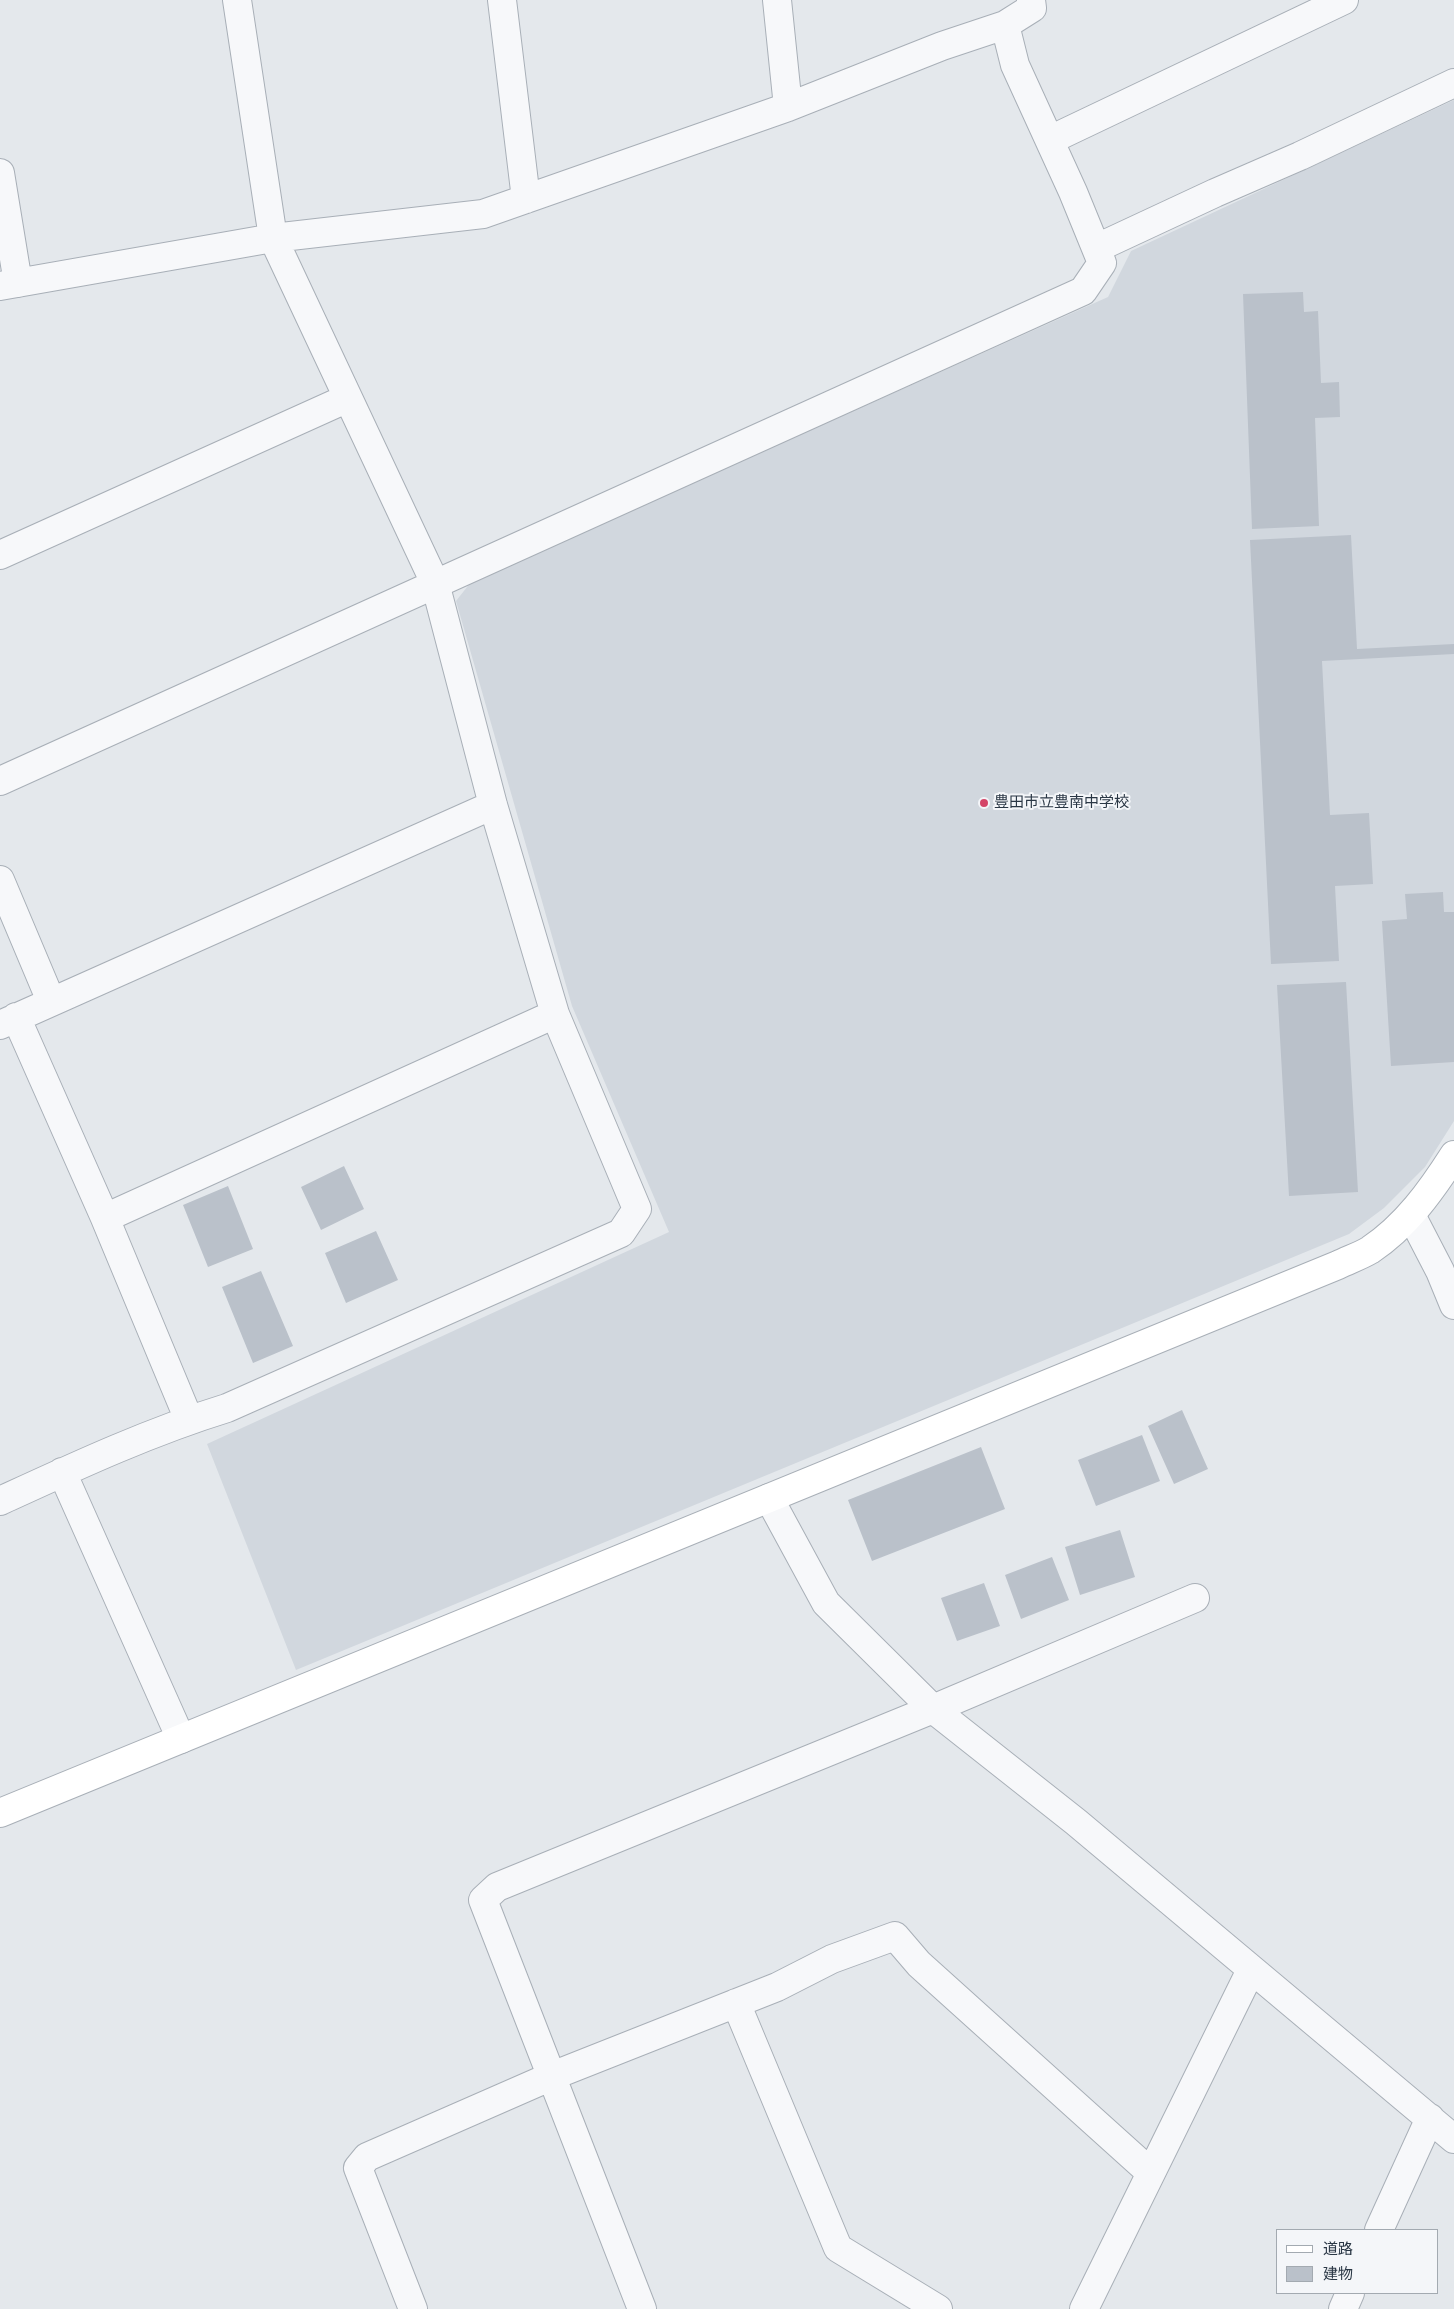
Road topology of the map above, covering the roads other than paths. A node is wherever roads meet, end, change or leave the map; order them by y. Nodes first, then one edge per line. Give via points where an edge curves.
1 (237, 0) edge
2 (502, 0) edge
3 (777, 0) edge
4 (1031, 0) edge
5 (1344, 0) edge
6 (1005, 25) junction
7 (1454, 83) edge
8 (788, 107) junction
9 (1050, 140) junction
10 (0, 173) edge
11 (526, 200) junction
12 (274, 238) junction
13 (1097, 248) junction
14 (9, 284) edge
15 (348, 398) junction
16 (0, 555) edge
17 (435, 583) junction
18 (0, 780) edge
19 (493, 804) junction
20 (0, 880) edge
21 (51, 1001) junction
22 (555, 1014) junction
23 (8, 1021) edge
24 (1454, 1155) edge
25 (1411, 1215) junction
26 (105, 1218) junction
27 (1447, 1272) edge
28 (1454, 1305) edge
29 (188, 1420) junction
30 (62, 1472) junction
31 (768, 1498) junction
32 (0, 1500) edge
33 (1195, 1598) dead end
34 (933, 1710) junction
35 (181, 1739) junction
36 (0, 1813) edge
37 (1251, 1970) junction
38 (736, 2002) junction
39 (552, 2076) junction
40 (1430, 2118) junction
41 (1454, 2139) edge
42 (1151, 2173) junction
43 (1378, 2229) edge
44 (1350, 2294) edge
45 (413, 2309) edge
46 (642, 2309) edge
47 (938, 2309) edge
48 (1084, 2309) edge
49 (1342, 2309) edge

1 - 12 street
2 - 11 street
3 - 8 street
4 - 6 street via 1032,8
5 - 9 street
6 - 8 street via 942,46
6 - 9 street via 1015,65
7 - 13 street
8 - 11 street
9 - 13 street
10 - 14 street
11 - 12 street via 484,214
12 - 14 street
12 - 15 street
13 - 17 street via 1102,263 1083,291
15 - 16 street
15 - 17 street
17 - 18 street
17 - 19 street
19 - 21 street
19 - 22 street
20 - 21 street
21 - 23 street
22 - 26 street
22 - 29 street via 638,1209 621,1233 227,1408
23 - 26 street
24 - 25 street via 1435,1186
25 - 27 street
25 - 31 street via 1369,1250 1338,1265
26 - 29 street
27 - 28 street
29 - 30 street
30 - 32 street
30 - 35 street
31 - 34 street via 826,1603
31 - 35 street
33 - 34 street
34 - 37 street via 1076,1822
34 - 39 street via 497,1887 482,1900
35 - 36 street
37 - 40 street
37 - 42 street
38 - 39 street
38 - 42 street via 777,1987 832,1959 895,1936 919,1964
38 - 47 street via 838,2248
39 - 45 street via 367,2157 358,2168
39 - 46 street
40 - 41 street
40 - 43 street
42 - 48 street
44 - 49 street

